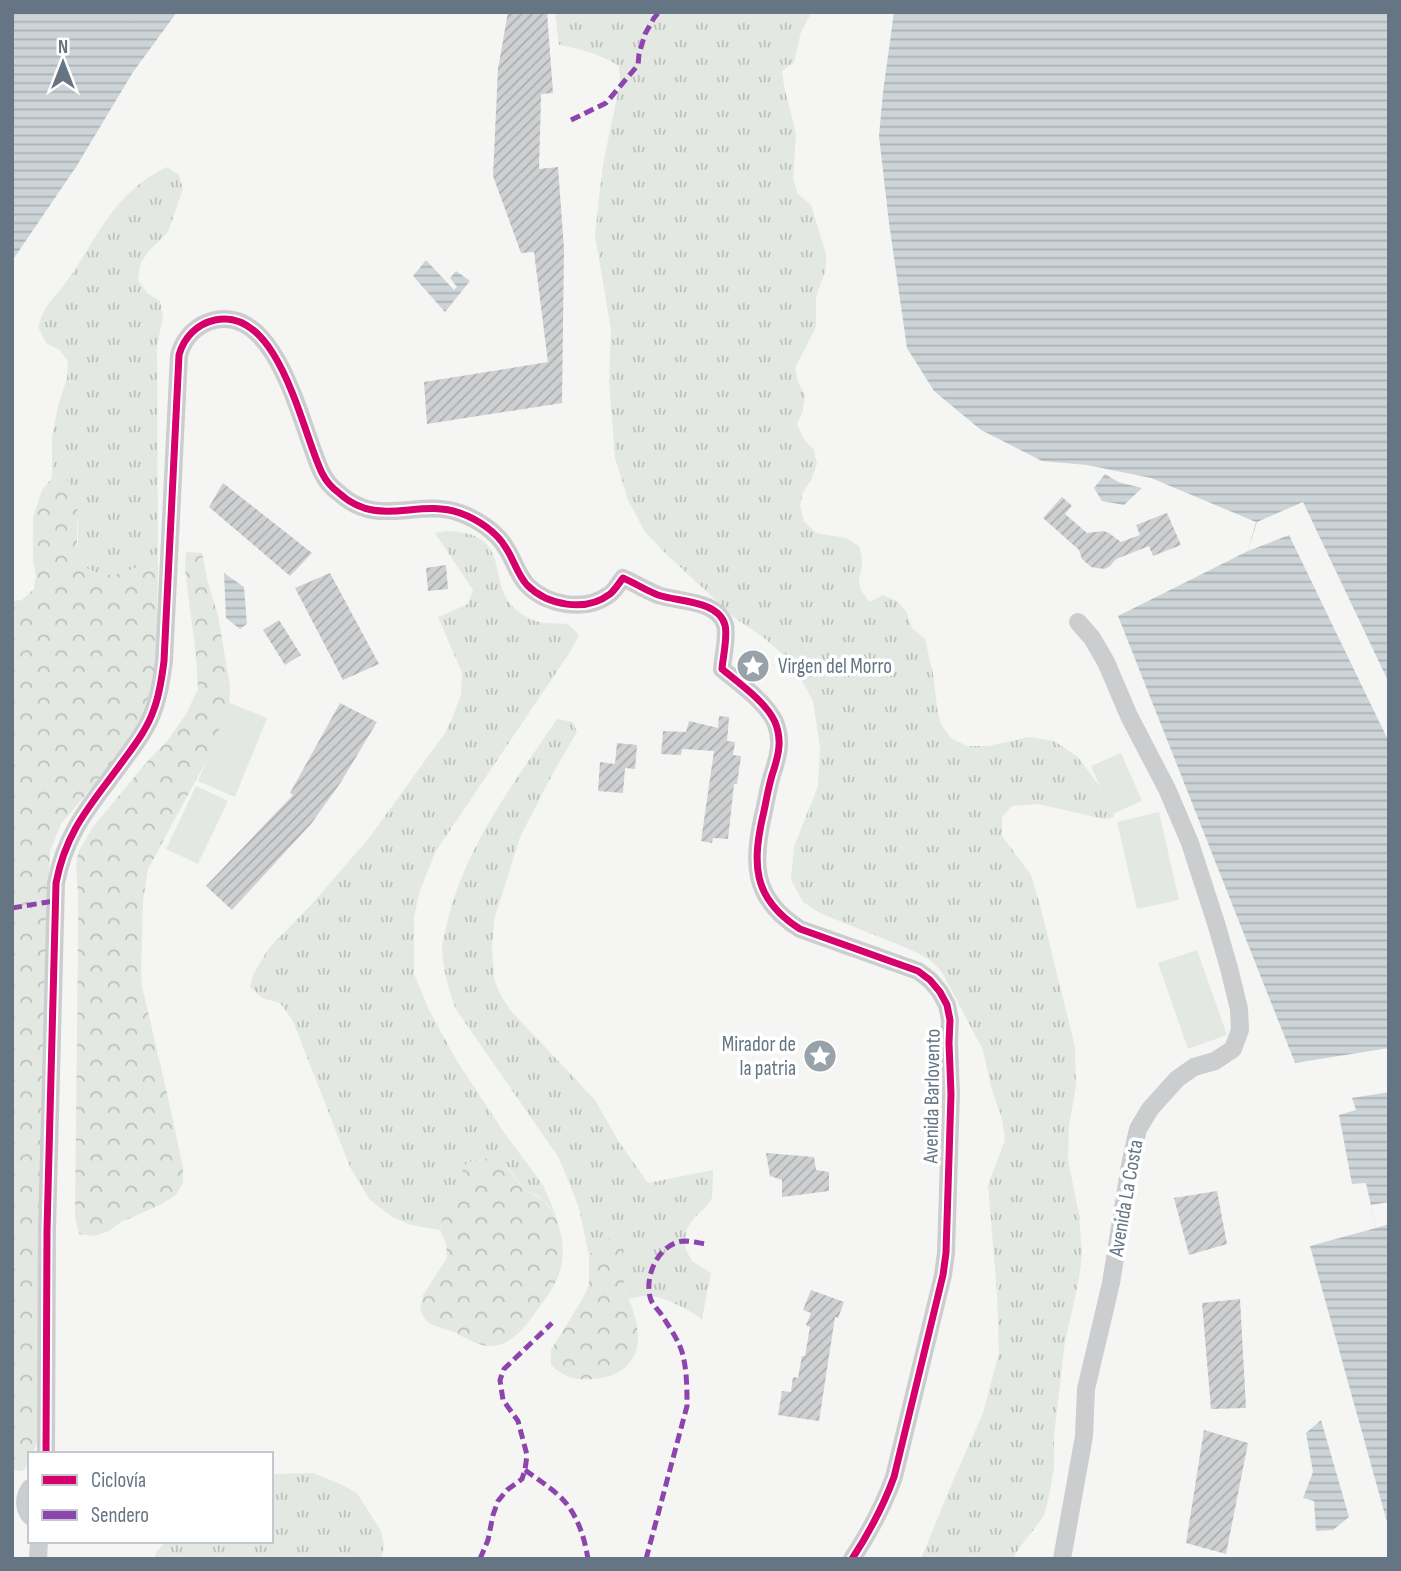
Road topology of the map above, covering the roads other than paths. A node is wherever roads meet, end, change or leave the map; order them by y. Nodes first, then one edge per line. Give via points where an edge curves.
1 (1078, 622) dead end
2 (46, 1452) edge
3 (28, 1491) edge
4 (28, 1513) edge
5 (852, 1559) edge
6 (1062, 1559) edge

1 - 6 street, Avenida La Costa via 1106,662 1189,843 1229,968 1240,1009 1240,1030 1233,1049 1177,1079 1138,1129 1111,1283 1086,1389 1084,1436
2 - 5 street, Avenida Barlovento via 56,883 64,849 80,818 138,740 159,694 179,355 189,335 202,324 235,320 259,334 288,380 321,472 351,502 376,511 440,509 472,518 506,546 526,584 559,603 598,600 612,593 623,578 660,596 709,607 719,615 725,626 723,669 765,706 779,736 756,852 758,873 770,901 800,929 924,975 944,998 950,1020 951,1094 943,1275 894,1477 870,1532
3 - 4 street via 24,1503

